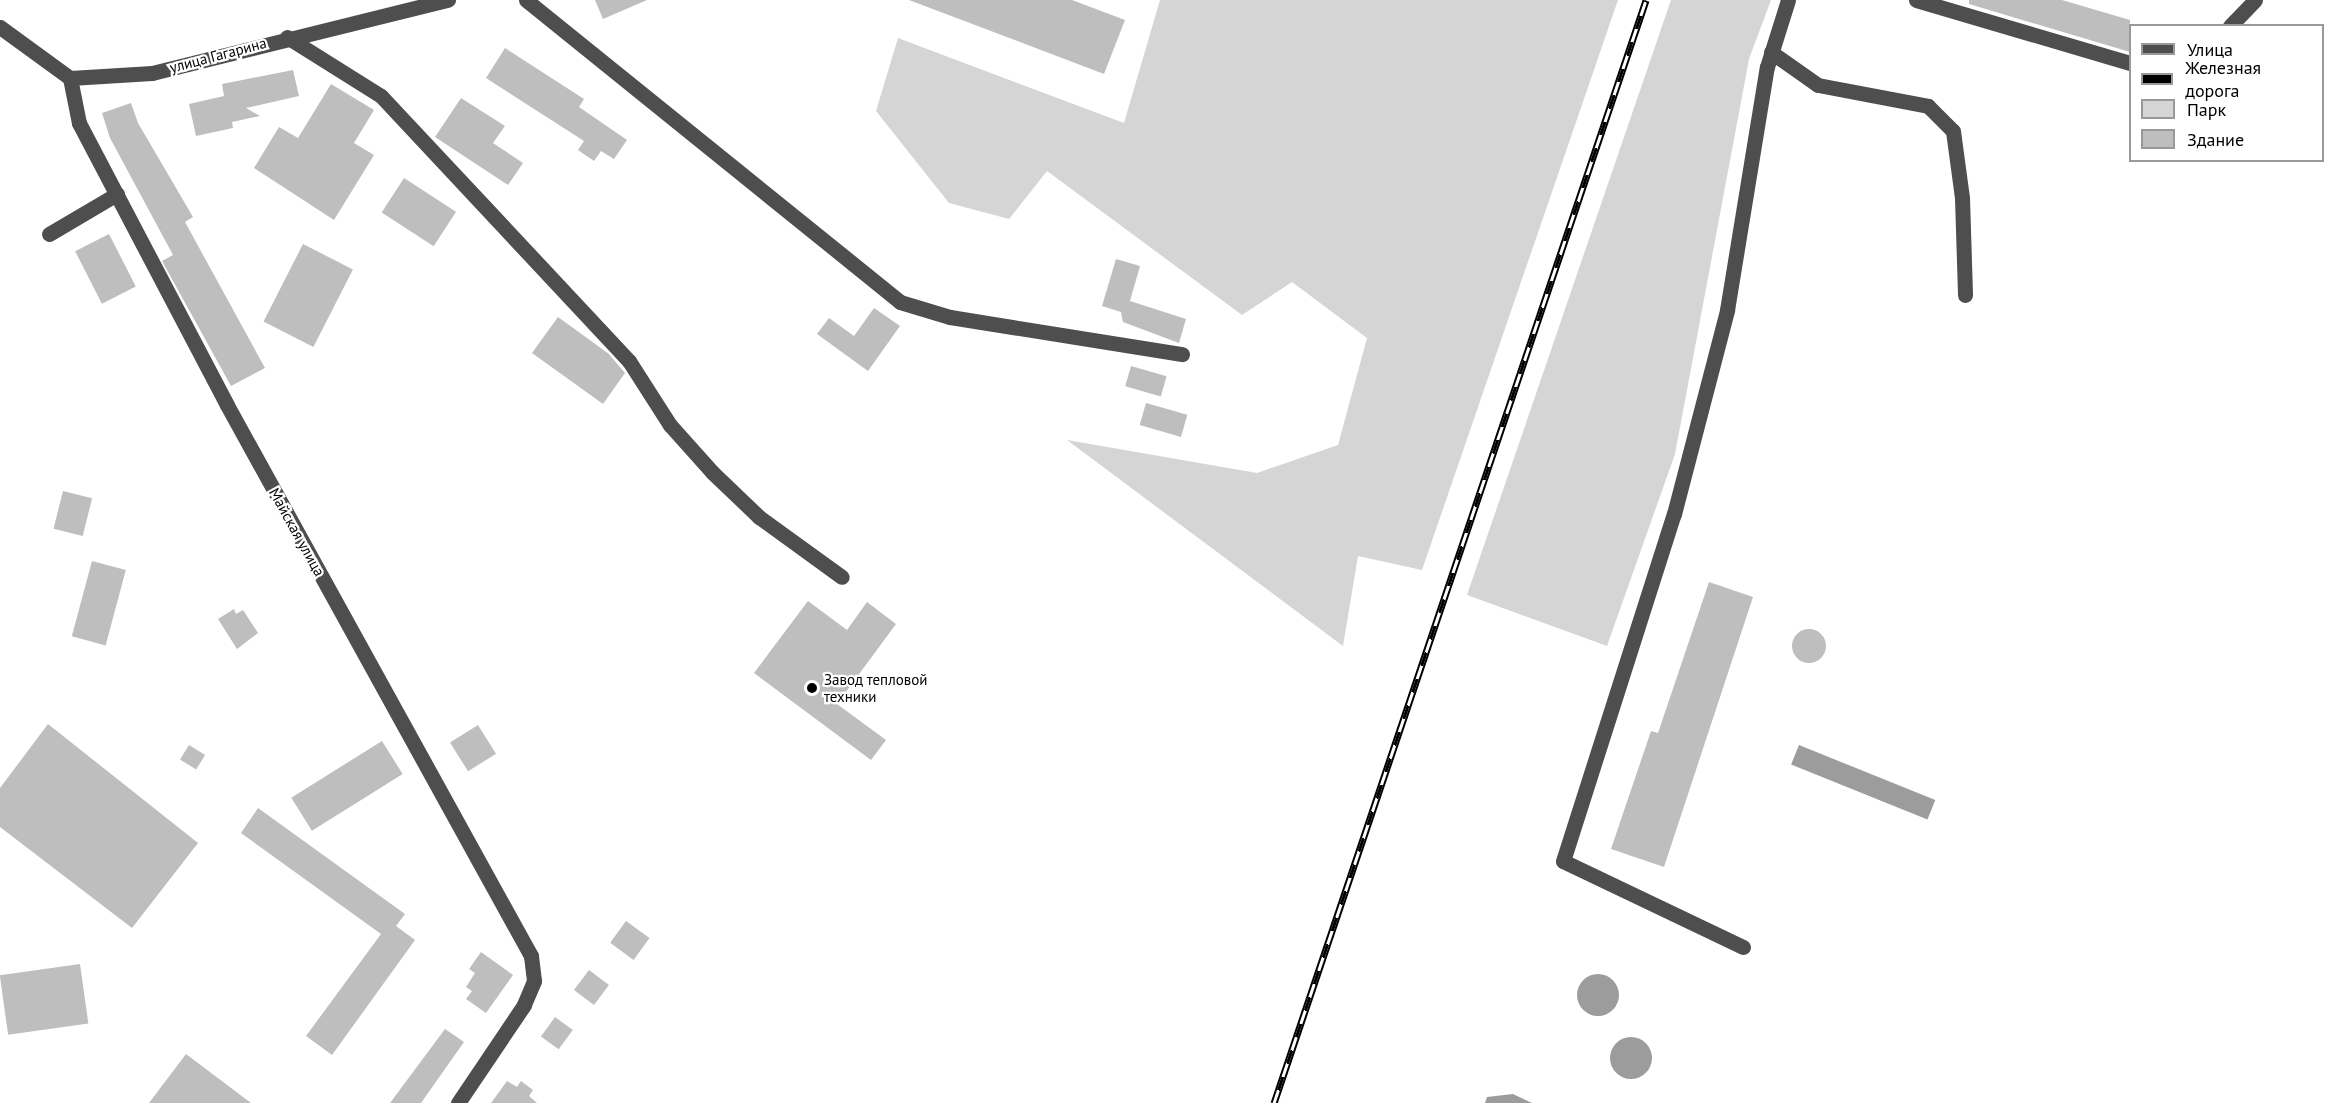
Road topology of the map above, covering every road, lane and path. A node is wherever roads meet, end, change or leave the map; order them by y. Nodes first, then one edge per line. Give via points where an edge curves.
1 (448, 0) edge
2 (526, 0) edge
3 (1788, 0) edge
4 (1916, 0) edge
5 (2255, 0) edge
6 (2232, 24) edge
7 (0, 27) edge
8 (287, 37) junction
9 (1771, 52) junction
10 (2129, 63) edge
11 (70, 78) junction
12 (117, 194) junction
13 (48, 234) dead end
14 (1965, 295) dead end
15 (1182, 354) dead end
16 (842, 577) dead end
17 (1743, 947) dead end
18 (458, 1103) edge

1 - 8 street, улица Гагарина
2 - 15 street via 900,303 950,317
3 - 9 street
4 - 10 street
5 - 6 street
7 - 11 street
8 - 11 street, улица Гагарина via 152,73
8 - 16 street via 381,96 629,361 670,425 713,473 759,517
9 - 14 street via 1818,85 1928,106 1953,131 1962,198
9 - 17 street via 1727,310 1674,514 1563,861
11 - 12 street, Майская улица via 79,123
12 - 13 street
12 - 18 street, Майская улица via 227,405 531,956 534,981 524,1005

